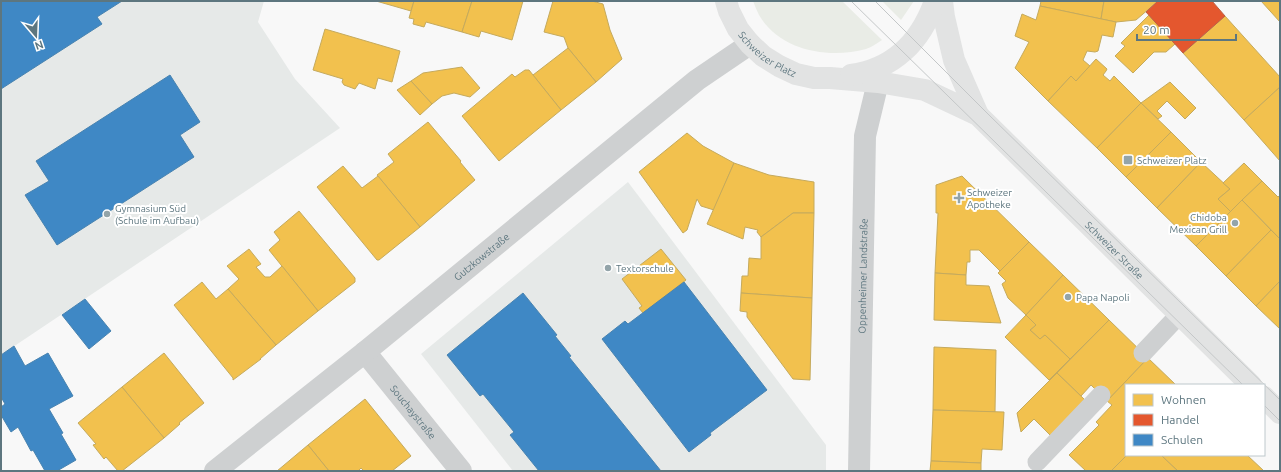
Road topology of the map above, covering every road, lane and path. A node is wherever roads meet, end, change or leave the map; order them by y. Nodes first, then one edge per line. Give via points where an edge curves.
1 (726, 1) edge
2 (935, 1) edge
3 (942, 1) edge
4 (750, 44) junction
5 (830, 78) junction
6 (878, 82) junction
7 (978, 115) junction
8 (1180, 314) junction
9 (365, 352) junction
10 (1143, 353) dead end
11 (1250, 384) edge
12 (1101, 395) dead end
13 (1265, 398) edge
14 (1280, 413) edge
15 (1037, 462) dead end
16 (215, 471) edge
17 (461, 471) edge
18 (859, 471) edge

1 - 4 street, Schweizer Platz via 738,28
2 - 5 street, Schweizer Platz via 926,23 903,52 877,69
3 - 7 street via 954,60
4 - 5 street, Schweizer Platz via 763,56 796,74
4 - 9 street, Gutzkowstraße via 697,80
5 - 6 street, Schweizer Platz
6 - 7 street, Schweizer Platz via 925,90
6 - 18 street, Oppenheimer Landstraße via 865,136
7 - 8 street, Schweizer Straße
8 - 10 lane
8 - 11 street, Schweizer Straße
9 - 16 street, Gutzkowstraße
9 - 17 street, Souchaystraße
12 - 15 lane
13 - 14 street

